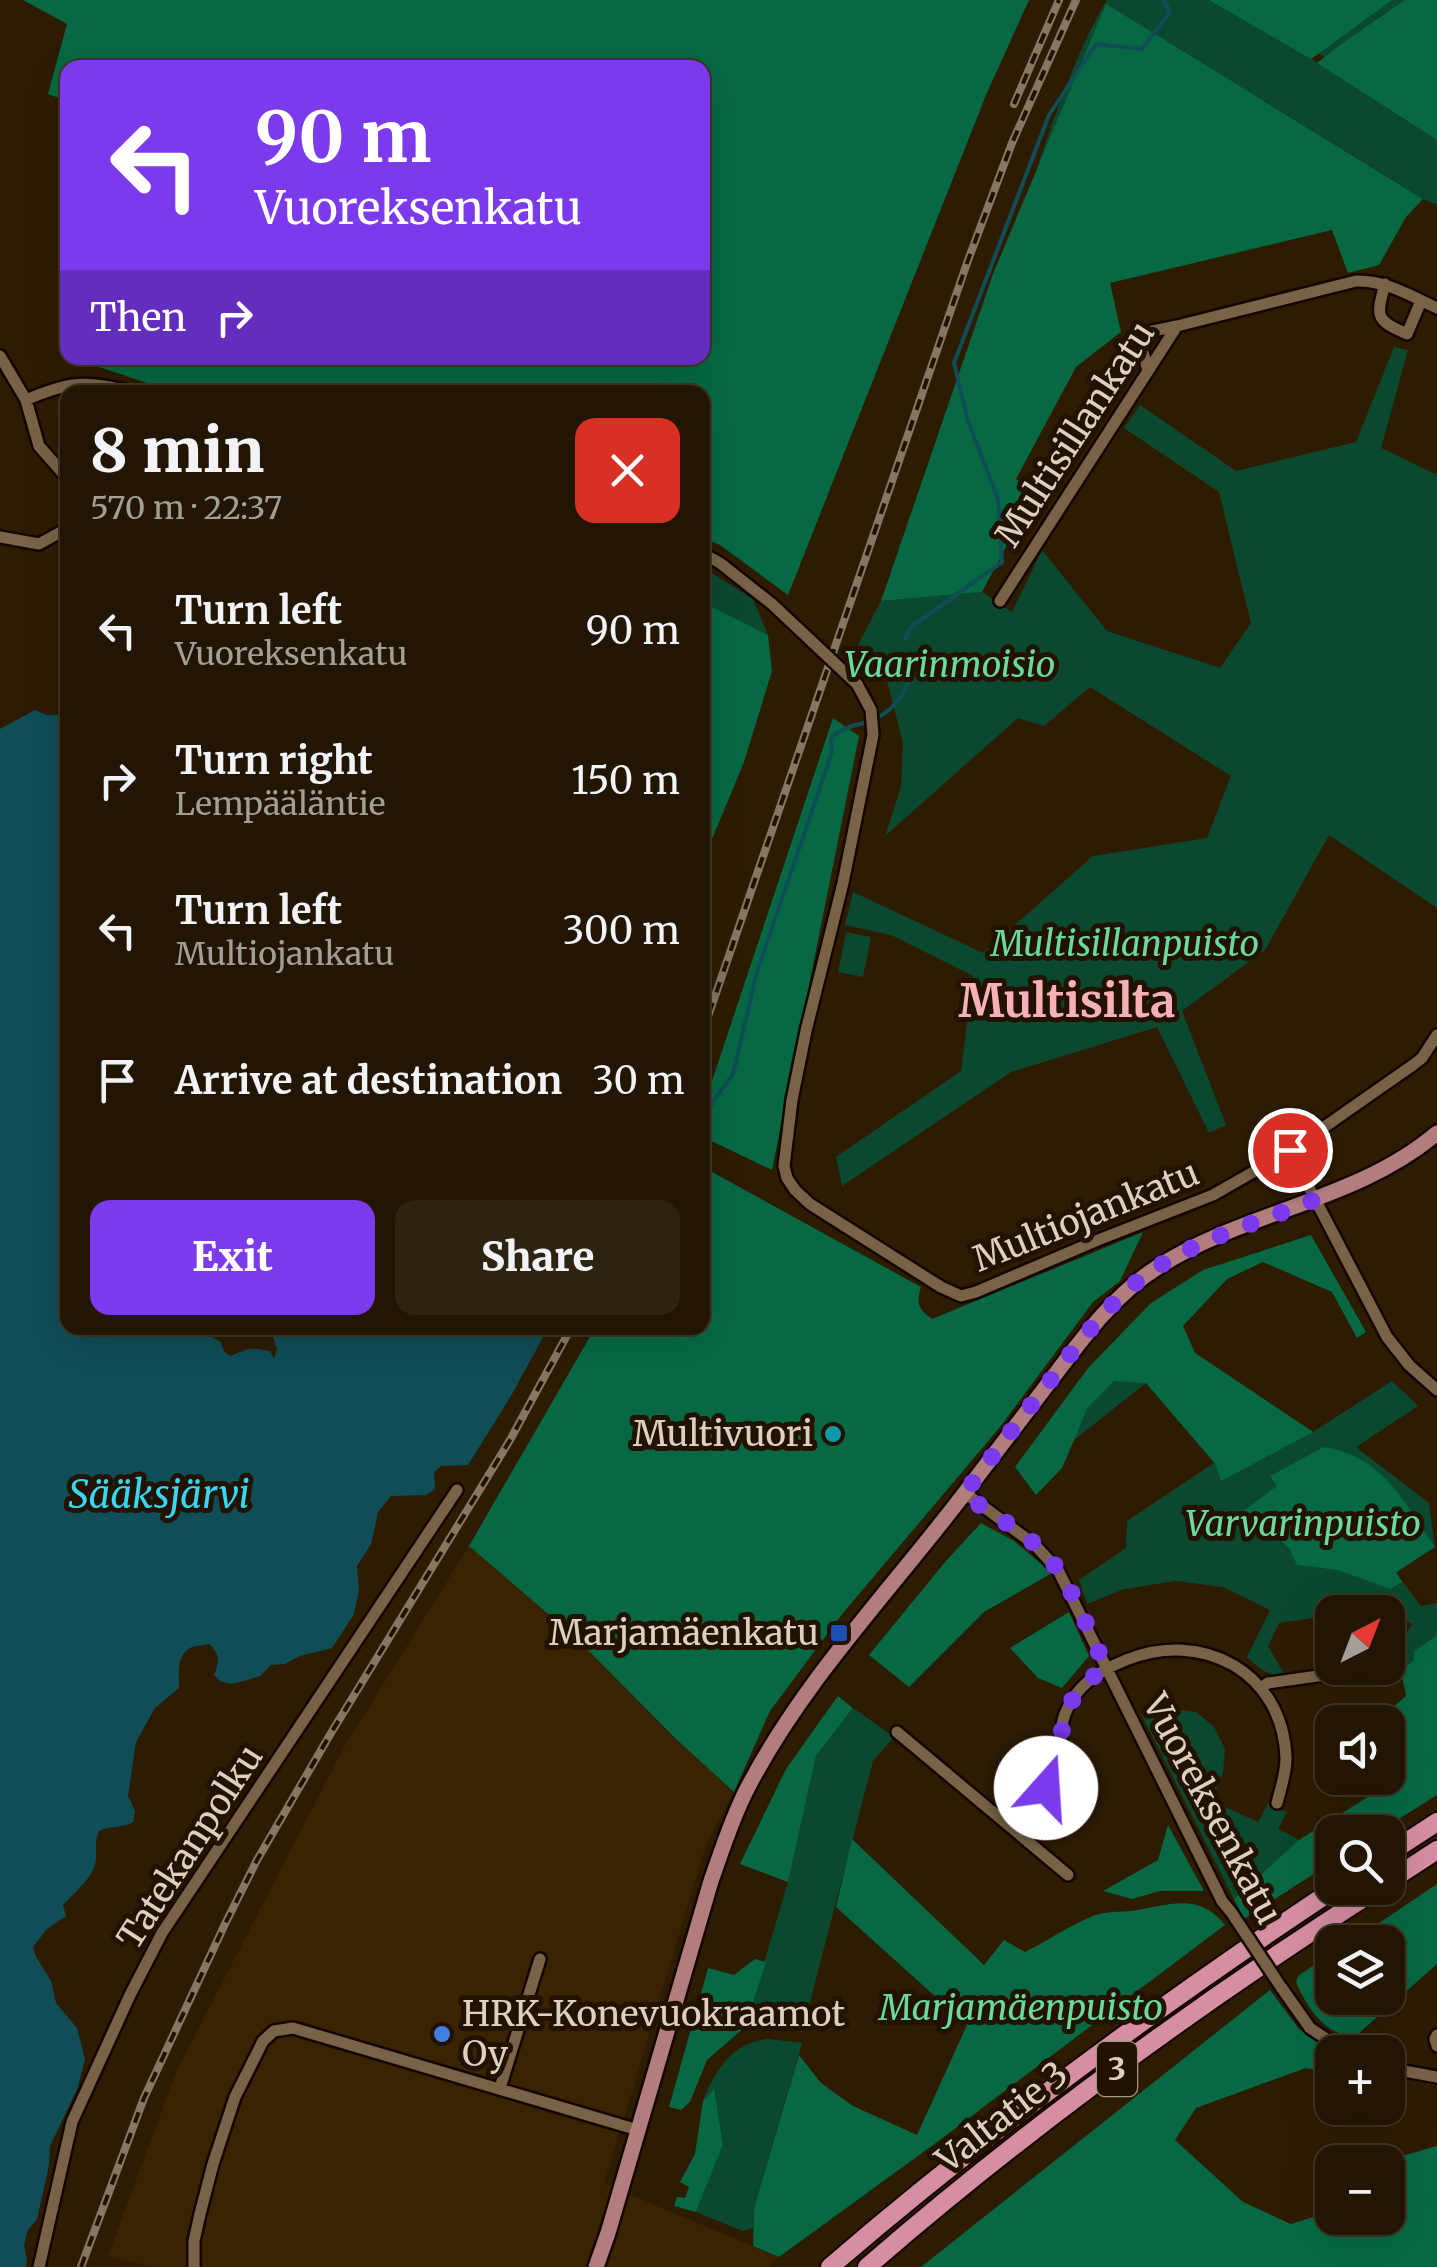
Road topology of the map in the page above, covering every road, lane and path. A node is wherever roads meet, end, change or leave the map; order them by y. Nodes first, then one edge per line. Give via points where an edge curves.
1 (1385, 284) junction
2 (1421, 301) junction
3 (1437, 308) edge
4 (1177, 326) junction
5 (0, 356) edge
6 (1148, 371) junction
7 (60, 388) edge
8 (26, 400) junction
9 (60, 470) edge
10 (60, 533) edge
11 (0, 537) edge
12 (710, 557) edge
13 (1000, 600) dead end
14 (1437, 1035) edge
15 (1437, 1133) edge
16 (1290, 1150) junction
17 (1314, 1200) junction
18 (1437, 1390) edge
19 (457, 1490) dead end
20 (964, 1494) junction
21 (1106, 1668) junction
22 (1315, 1676) edge
23 (1260, 1688) junction
24 (898, 1732) dead end
25 (1276, 1803) dead end
26 (1437, 1822) edge
27 (1009, 1825) junction
28 (1405, 1843) edge
29 (1437, 1850) edge
30 (1405, 1871) edge
31 (1068, 1875) dead end
32 (1315, 1902) edge
33 (1354, 1905) edge
34 (540, 1959) dead end
35 (1320, 2035) edge
36 (1437, 2035) edge
37 (1437, 2046) edge
38 (1405, 2070) edge
39 (1435, 2073) edge
40 (500, 2088) junction
41 (638, 2130) junction
42 (38, 2267) edge
43 (194, 2267) edge
44 (596, 2267) edge
45 (830, 2267) edge
46 (867, 2267) edge

1 - 2 street, Multisillankatu
1 - 2 street via 1378,311 1387,325 1407,334
1 - 4 street, Multisillankatu via 1356,281
2 - 3 street, Multisillankatu
4 - 6 street, Multisillankatu
4 - 6 street via 1138,334
5 - 8 street
6 - 13 street, Multisillankatu
7 - 8 street
8 - 9 street via 39,446
10 - 11 street via 40,544
12 - 16 street, Multiojankatu, bridge via 858,684 872,710 874,735 792,1100 784,1166 795,1190 961,1296 1212,1196
14 - 16 street, Multiojankatu via 1422,1058
15 - 17 main road via 1384,1168
16 - 17 street
17 - 18 street via 1387,1337
17 - 20 main road via 1206,1241 1142,1278 1076,1347
19 - 42 street, Tatekanpolku via 162,1934 72,2122
20 - 21 street, Vuoreksenkatu via 1053,1562
20 - 41 main road via 786,1724 746,1792 711,1880
21 - 23 street via 1182,1648 1228,1662
21 - 27 street via 1079,1690 1066,1713 1062,1774
21 - 35 street, Vuoreksenkatu, bridge via 1222,1901
22 - 23 street
23 - 25 street via 1284,1744 1286,1769
24 - 27 street
26 - 28 highway
27 - 31 street
29 - 30 highway
32 - 45 highway, Valtatie 3 / 3 via 1092,2057
33 - 46 highway, Valtatie 3 / 3 via 1106,2076
34 - 40 street
36 - 37 street
38 - 39 street
40 - 41 street
40 - 43 street via 293,2028 274,2031 254,2057 230,2114 200,2214
41 - 44 main road

